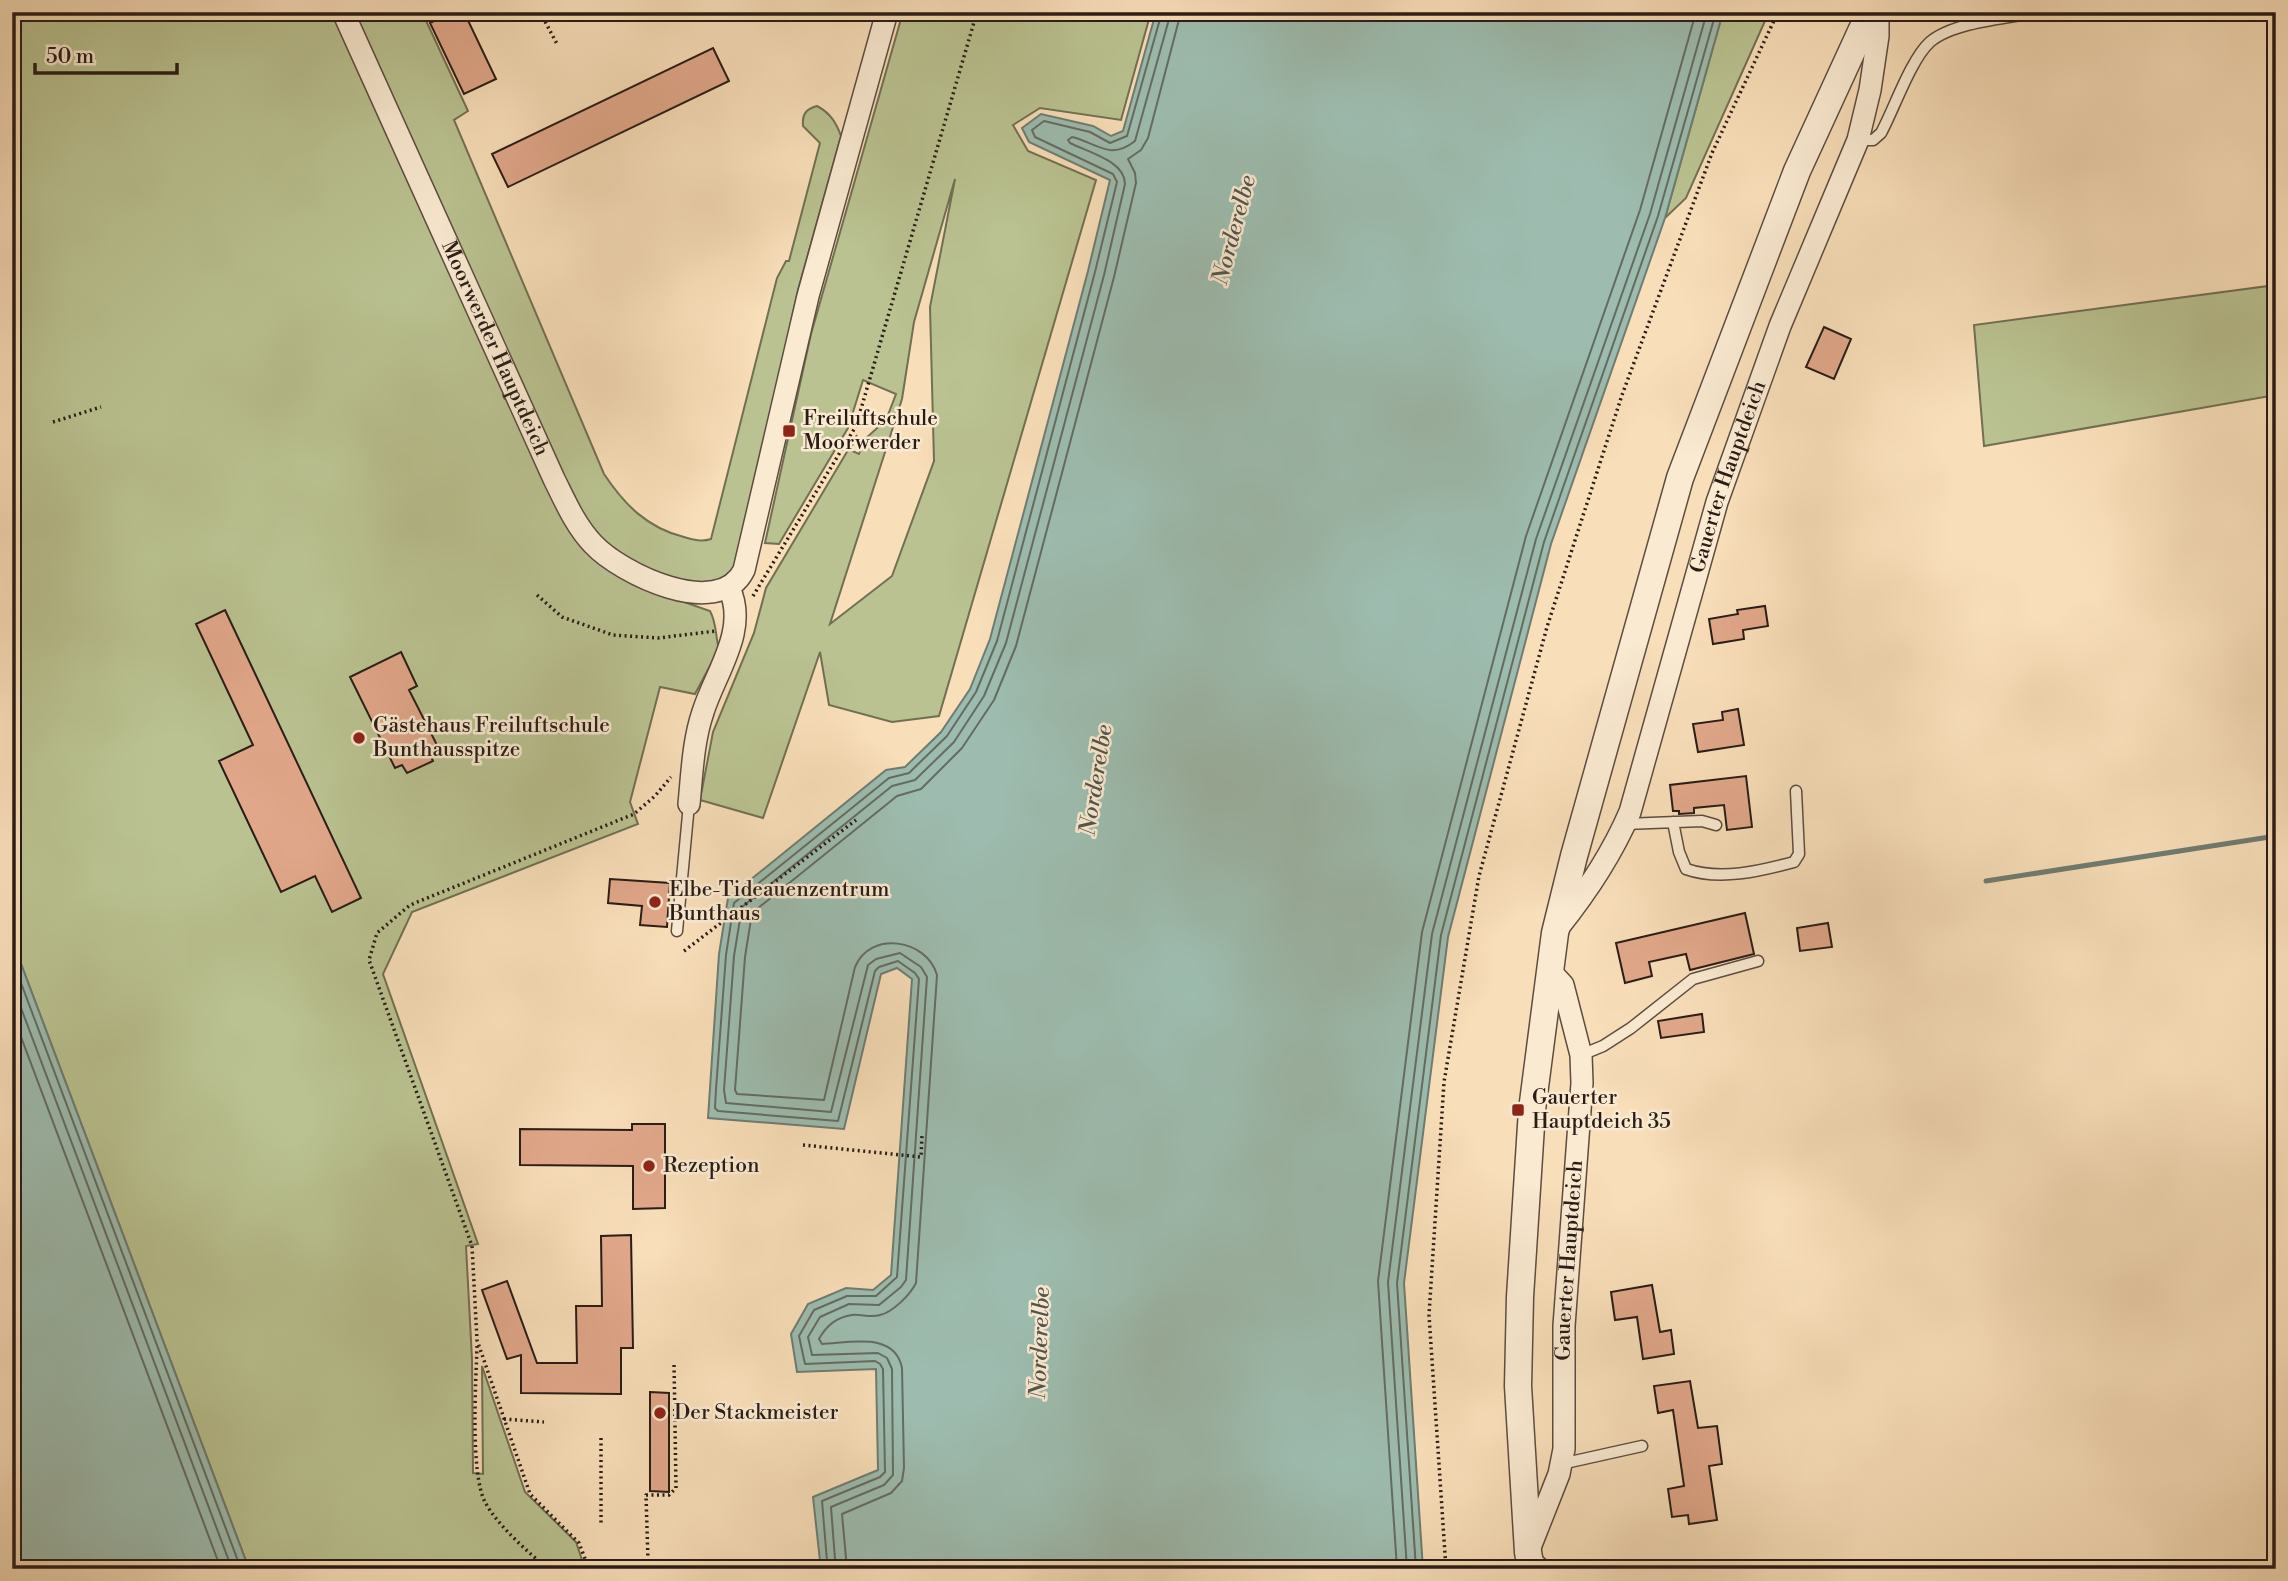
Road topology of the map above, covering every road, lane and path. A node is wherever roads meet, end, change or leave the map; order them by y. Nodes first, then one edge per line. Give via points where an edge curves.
1 (343, 12) edge
2 (540, 12) edge
3 (887, 12) edge
4 (977, 12) edge
5 (1778, 12) edge
6 (1870, 12) edge
7 (1878, 12) edge
8 (2039, 12) edge
9 (557, 44) dead end
10 (1858, 140) junction
11 (101, 407) dead end
12 (53, 422) dead end
13 (537, 595) dead end
14 (732, 597) junction
15 (733, 629) junction
16 (671, 776) dead end
17 (1796, 791) dead end
18 (689, 804) joint
19 (856, 820) dead end
20 (1673, 822) junction
21 (1625, 824) junction
22 (1716, 825) dead end
23 (677, 931) dead end
24 (1555, 933) junction
25 (684, 951) dead end
26 (1758, 961) dead end
27 (1549, 970) junction
28 (1581, 1055) junction
29 (922, 1135) dead end
30 (803, 1145) dead end
31 (477, 1340) junction
32 (674, 1362) dead end
33 (504, 1419) junction
34 (544, 1422) dead end
35 (601, 1438) dead end
36 (1642, 1446) dead end
37 (1561, 1464) junction
38 (601, 1523) dead end
39 (648, 1561) dead end
40 (1536, 1563) edge
41 (548, 1569) edge
42 (589, 1569) edge
43 (1446, 1569) edge

1 - 14 street, Moorwerder Hauptdeich via 554,479 585,536 620,566 652,582
2 - 9 path
3 - 14 street via 808,296 744,570
4 - 14 path via 856,426 761,585 746,602
5 - 43 path via 1712,153 1622,395 1547,627 1479,876 1444,1082 1429,1315
6 - 24 street, Gauerter Hauptdeich via 1797,171 1680,478
7 - 10 street, Gauerter Hauptdeich via 1870,90
8 - 10 lane via 1954,29 1928,43 1881,133 1873,140
10 - 21 street, Gauerter Hauptdeich via 1780,326 1722,488
11 - 12 path
13 - 15 path via 562,617 613,635 658,638
14 - 15 street
15 - 18 street via 703,712
16 - 31 path via 634,814 410,905 377,933 369,960 472,1246
17 - 20 lane via 1799,854 1794,862 1779,866 1723,875 1686,869
18 - 23 lane
19 - 25 path
20 - 21 lane
20 - 22 lane
21 - 24 street, Gauerter Hauptdeich
24 - 27 street, Gauerter Hauptdeich
26 - 28 lane via 1693,979 1631,1028
27 - 28 street, Gauerter Hauptdeich via 1563,985
27 - 40 street, Gauerter Hauptdeich via 1532,1110 1518,1386
28 - 37 street, Gauerter Hauptdeich via 1564,1326
29 - 30 path via 921,1157
31 - 33 path
31 - 41 path via 477,1466 485,1501 519,1544
32 - 39 path via 676,1488 669,1495 646,1495
33 - 34 path
33 - 42 path via 530,1494 579,1543
35 - 38 path
36 - 37 lane
37 - 40 street, Gauerter Hauptdeich

